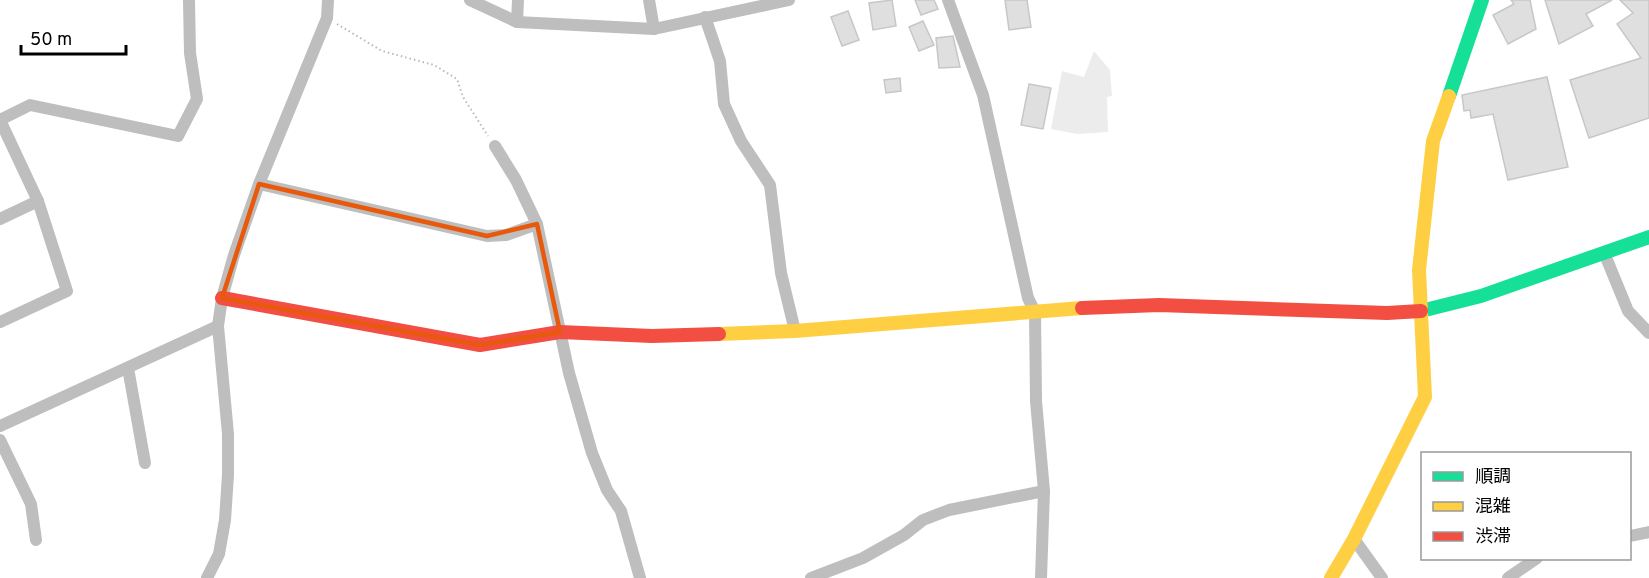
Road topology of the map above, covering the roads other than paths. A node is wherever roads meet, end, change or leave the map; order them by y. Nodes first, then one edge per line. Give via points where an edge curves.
1 (189, 0) edge
2 (328, 0) edge
3 (470, 0) edge
4 (518, 0) edge
5 (649, 0) edge
6 (789, 0) edge
7 (948, 0) edge
8 (1482, 0) edge
9 (705, 17) junction
10 (517, 22) junction
11 (654, 29) junction
12 (0, 120) edge
13 (495, 146) road end
14 (259, 184) junction
15 (38, 201) junction
16 (0, 219) edge
17 (537, 225) junction
18 (1649, 237) edge
19 (1605, 255) junction
20 (222, 298) junction
21 (1419, 311) junction
22 (1035, 312) junction
23 (0, 322) edge
24 (218, 326) junction
25 (795, 331) junction
26 (560, 332) junction
27 (1649, 333) edge
28 (128, 368) junction
29 (0, 426) edge
30 (0, 440) edge
31 (145, 463) dead end
32 (1044, 490) junction
33 (1649, 532) edge
34 (1631, 536) edge
35 (1354, 539) junction
36 (36, 540) dead end
37 (1534, 560) edge
38 (207, 578) edge
39 (640, 578) edge
40 (811, 578) edge
41 (1041, 578) edge
42 (1331, 578) edge
43 (1382, 578) edge
44 (1508, 578) edge

1 - 12 street via 190,53 197,99 178,136 30,105
2 - 14 street via 327,18
3 - 10 street
4 - 10 street
5 - 11 street
6 - 9 street
7 - 22 street via 983,95 1028,298
8 - 21 street via 1433,141 1419,270
9 - 11 street
9 - 25 street via 720,61 724,104 741,141 770,185 781,273
10 - 11 street
12 - 15 street
13 - 17 street
14 - 17 street via 487,236 506,235
14 - 20 street
15 - 16 street
15 - 23 street via 67,291
17 - 26 street
18 - 19 street
19 - 21 street via 1481,296
19 - 27 street via 1629,311
20 - 24 street
20 - 26 street via 480,345
21 - 22 street via 1159,306
21 - 35 street via 1425,397
22 - 25 street
22 - 32 street via 1036,401
24 - 28 street
24 - 38 street via 228,475 219,554
25 - 26 street via 652,336
26 - 39 street via 592,453 621,512
28 - 29 street
28 - 31 street
30 - 36 street via 31,504
32 - 40 street via 949,510 923,520 863,558
32 - 41 street
33 - 34 street
35 - 42 street
35 - 43 street
37 - 44 street

